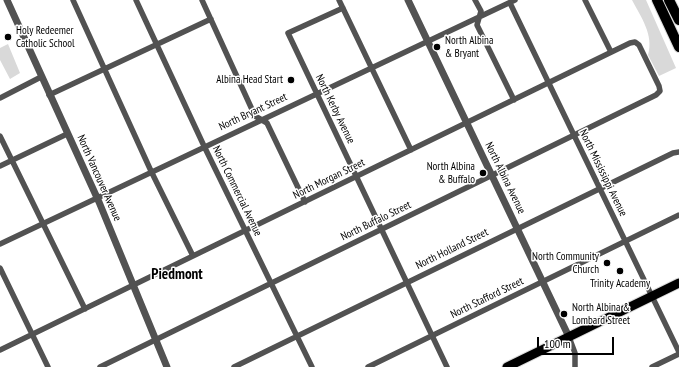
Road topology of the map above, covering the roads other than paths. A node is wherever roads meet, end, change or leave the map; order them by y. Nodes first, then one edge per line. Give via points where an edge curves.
1 (7, 0) edge
2 (73, 0) edge
3 (136, 0) edge
4 (202, 0) edge
5 (339, 0) edge
6 (408, 0) edge
7 (475, 0) edge
8 (585, 0) edge
9 (657, 0) edge
10 (669, 0) edge
11 (512, 1) edge
12 (343, 8) junction
13 (479, 17) junction
14 (211, 20) junction
15 (679, 20) edge
16 (427, 42) junction
17 (157, 44) junction
18 (679, 47) edge
19 (610, 52) junction
20 (372, 68) junction
21 (104, 70) junction
22 (41, 77) junction
23 (549, 82) junction
24 (660, 91) joint
25 (317, 94) junction
26 (49, 95) junction
27 (0, 98) edge
28 (514, 100) junction
29 (261, 120) junction
30 (466, 123) junction
31 (67, 134) junction
32 (574, 135) junction
33 (0, 136) edge
34 (204, 146) junction
35 (411, 150) junction
36 (679, 152) edge
37 (12, 160) junction
38 (0, 166) edge
39 (151, 171) junction
40 (491, 176) junction
41 (356, 177) junction
42 (600, 188) junction
43 (97, 198) junction
44 (305, 202) junction
45 (679, 215) edge
46 (43, 224) junction
47 (382, 229) junction
48 (517, 229) junction
49 (245, 231) junction
50 (625, 241) junction
51 (0, 244) edge
52 (193, 256) junction
53 (0, 268) edge
54 (407, 282) junction
55 (542, 282) junction
56 (271, 283) junction
57 (679, 283) edge
58 (133, 285) junction
59 (652, 296) junction
60 (85, 309) junction
61 (32, 334) junction
62 (297, 336) junction
63 (432, 336) junction
64 (569, 337) junction
65 (156, 340) junction
66 (0, 350) edge
67 (679, 353) edge
68 (48, 367) edge
69 (100, 367) edge
70 (167, 367) edge
71 (234, 367) edge
72 (312, 367) edge
73 (368, 367) edge
74 (447, 367) edge
75 (507, 367) edge
76 (574, 367) edge
77 (652, 367) edge

1 - 22 street, North Vancouver Avenue
2 - 21 street
3 - 17 street, North Commercial Avenue
4 - 14 street
5 - 12 street
6 - 16 street, North Albina Avenue
7 - 13 street via 481,11
8 - 19 street
9 - 18 highway
10 - 15 highway
11 - 13 street, North Bryant Street
11 - 23 street, North Mississippi Avenue
12 - 20 street
12 - 25 street, North Kerby Avenue via 288,34
13 - 16 street, North Bryant Street
13 - 28 street via 477,25
14 - 17 street
14 - 29 street via 256,116
16 - 20 street, North Bryant Street
16 - 30 street, North Albina Avenue
17 - 21 street
17 - 34 street, North Commercial Avenue
19 - 23 street, North Morgan Street
19 - 24 street, North Morgan Street via 635,42
20 - 25 street, North Bryant Street
20 - 35 street
21 - 26 street
21 - 39 street
22 - 26 street, North Vancouver Avenue
22 - 27 street
23 - 28 street, North Morgan Street
23 - 32 street, North Mississippi Avenue
24 - 32 street, North Buffalo Street
25 - 29 street, North Bryant Street
25 - 41 street, North Kerby Avenue
26 - 31 street, North Vancouver Avenue
28 - 30 street, North Morgan Street
29 - 34 street, North Bryant Street
29 - 44 street via 267,123
30 - 35 street, North Morgan Street
30 - 40 street, North Albina Avenue
31 - 37 street
31 - 43 street, North Vancouver Avenue
32 - 40 street, North Buffalo Street
32 - 42 street, North Mississippi Avenue
33 - 37 street
34 - 39 street, North Bryant Street
34 - 49 street, North Commercial Avenue
35 - 41 street, North Morgan Street
36 - 42 street, North Holland Street via 673,152
37 - 38 street
37 - 46 street
39 - 43 street, North Bryant Street
39 - 52 street
40 - 47 street, North Buffalo Street
40 - 48 street, North Albina Avenue
41 - 44 street, North Morgan Street
41 - 47 street, North Kerby Avenue
42 - 48 street, North Holland Street
42 - 50 street, North Mississippi Avenue
43 - 46 street, North Bryant Street
43 - 58 street, North Vancouver Avenue
44 - 49 street, North Morgan Street
45 - 50 street, North Stafford Street
46 - 51 street, North Bryant Street
46 - 60 street
47 - 54 street, North Kerby Avenue
47 - 56 street, North Buffalo Street
48 - 54 street, North Holland Street
48 - 55 street, North Albina Avenue
49 - 52 street, North Morgan Street
49 - 56 street, North Commercial Avenue
50 - 55 street, North Stafford Street
50 - 59 street, North Mississippi Avenue
52 - 58 street, North Morgan Street
53 - 61 street
54 - 62 street, North Holland Street
54 - 63 street, North Kerby Avenue
55 - 63 street, North Stafford Street
55 - 64 street, North Albina Avenue
56 - 62 street, North Commercial Avenue
56 - 65 street, North Buffalo Street
57 - 59 main road
58 - 60 street, North Morgan Street
58 - 65 street, North Vancouver Avenue
59 - 64 main road
59 - 67 street, North Mississippi Avenue
60 - 61 street, North Morgan Street
61 - 66 street, North Morgan Street
61 - 68 street
62 - 71 street, North Holland Street
62 - 72 street, North Commercial Avenue
63 - 73 street, North Stafford Street
63 - 74 street, North Kerby Avenue
64 - 75 main road
64 - 76 street, North Albina Avenue via 575,353
65 - 69 street, North Buffalo Street
65 - 70 street, North Vancouver Avenue
67 - 77 street

